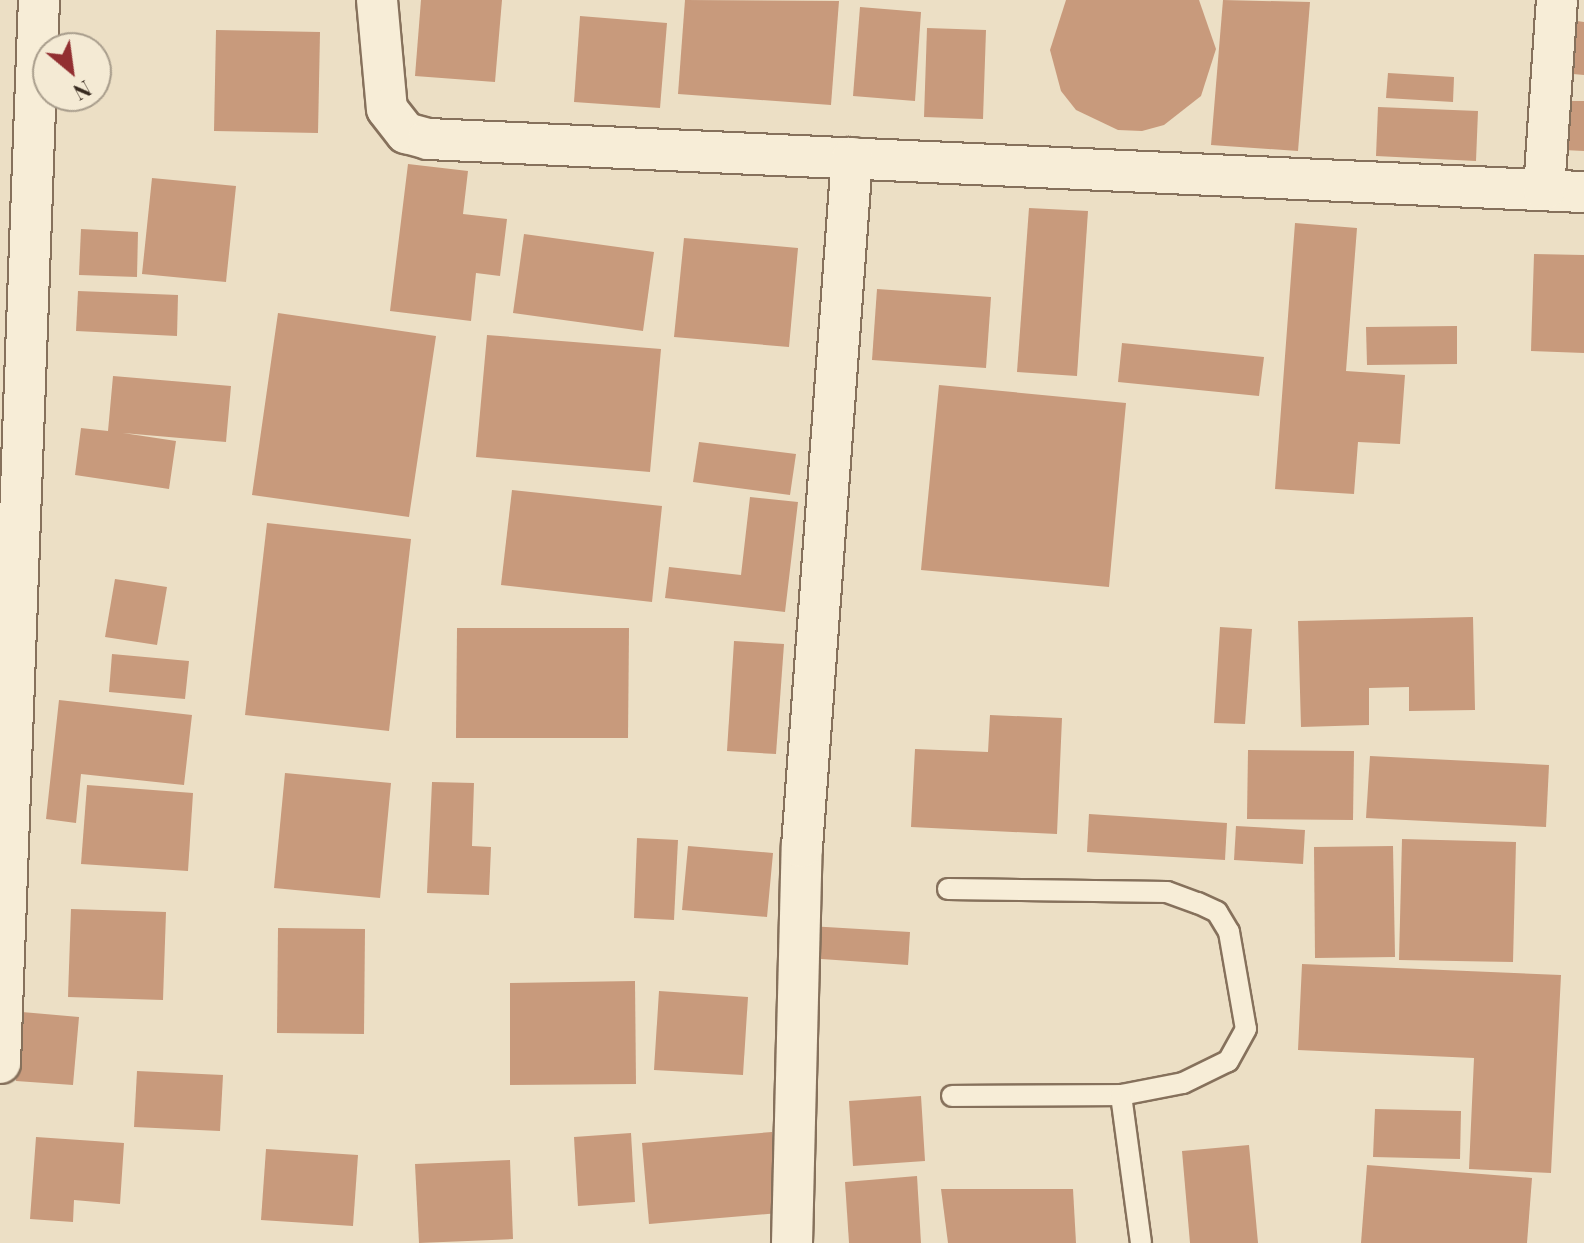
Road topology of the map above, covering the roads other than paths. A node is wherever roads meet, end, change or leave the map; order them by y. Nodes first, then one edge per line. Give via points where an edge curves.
1 (39, 0) edge
2 (377, 0) edge
3 (1557, 0) edge
4 (852, 158) junction
5 (1544, 190) junction
6 (1584, 192) edge
7 (948, 889) dead end
8 (0, 1063) edge
9 (1121, 1095) junction
10 (952, 1096) dead end
11 (792, 1243) edge
12 (1141, 1243) edge

1 - 8 street
2 - 4 street via 387,109 406,133
3 - 5 street
4 - 5 street
4 - 11 street via 802,847
5 - 6 street
7 - 9 lane via 1167,892 1217,912 1229,932 1246,1029 1239,1045 1212,1071
9 - 10 lane
9 - 12 lane

